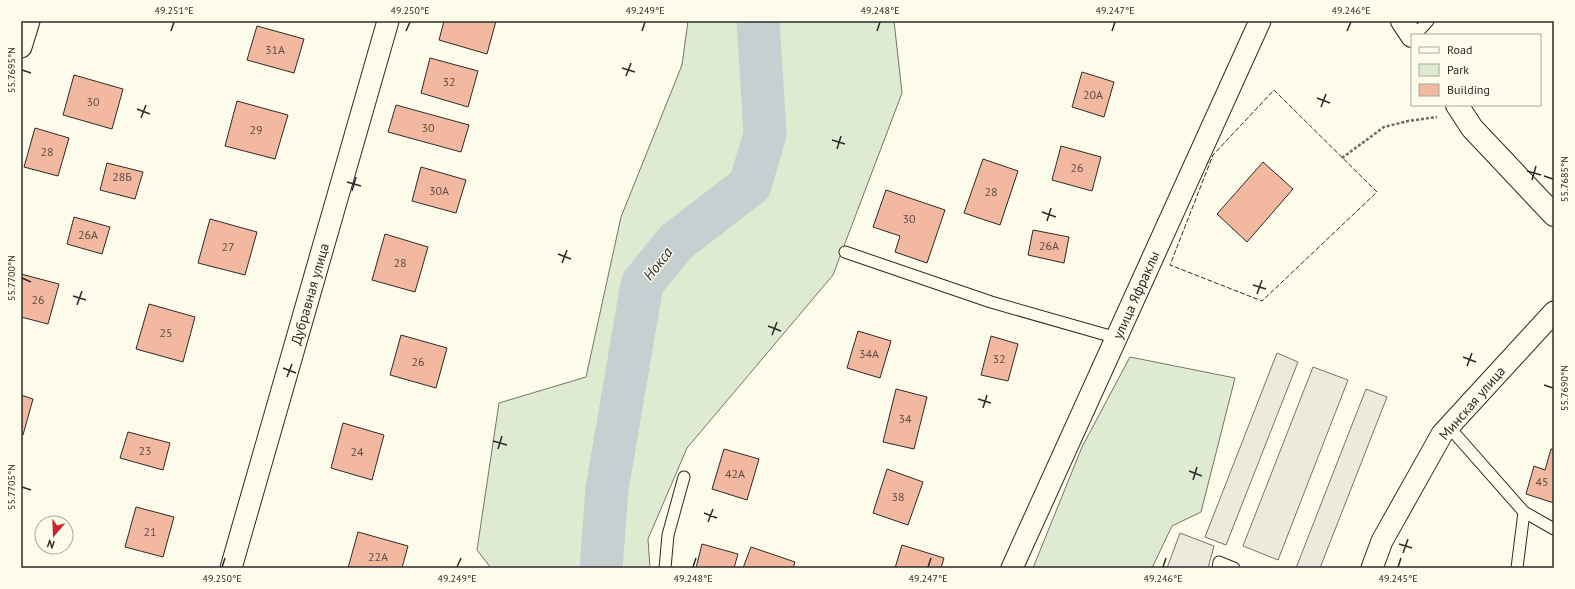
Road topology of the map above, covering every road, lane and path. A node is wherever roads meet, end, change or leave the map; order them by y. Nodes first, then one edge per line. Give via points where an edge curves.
1 (29, 21) edge
2 (388, 21) edge
3 (1260, 21) edge
4 (1402, 21) edge
5 (1428, 21) edge
6 (1411, 34) edge
7 (1416, 34) edge
8 (21, 47) edge
9 (1460, 110) edge
10 (1342, 158) dead end
11 (1554, 215) edge
12 (845, 252) dead end
13 (1554, 312) edge
14 (1117, 338) junction
15 (1449, 427) junction
16 (684, 477) dead end
17 (1524, 512) junction
18 (1554, 529) edge
19 (231, 568) edge
20 (665, 568) edge
21 (1012, 568) edge
22 (1218, 568) edge
23 (1234, 568) edge
24 (1372, 568) edge
25 (1517, 568) edge

1 - 8 street
2 - 19 street, Дубравная улица
3 - 14 street, улица Яфраклы
4 - 6 street
5 - 7 lane
9 - 10 path via 1384,127
9 - 11 street via 1472,128
12 - 14 lane via 991,302
13 - 15 street, Минская улица
14 - 21 street, улица Яфраклы
15 - 17 lane
15 - 24 street, Минская улица via 1442,434 1382,541
16 - 20 lane via 668,535
17 - 18 lane
17 - 25 lane
22 - 23 lane via 1219,562

